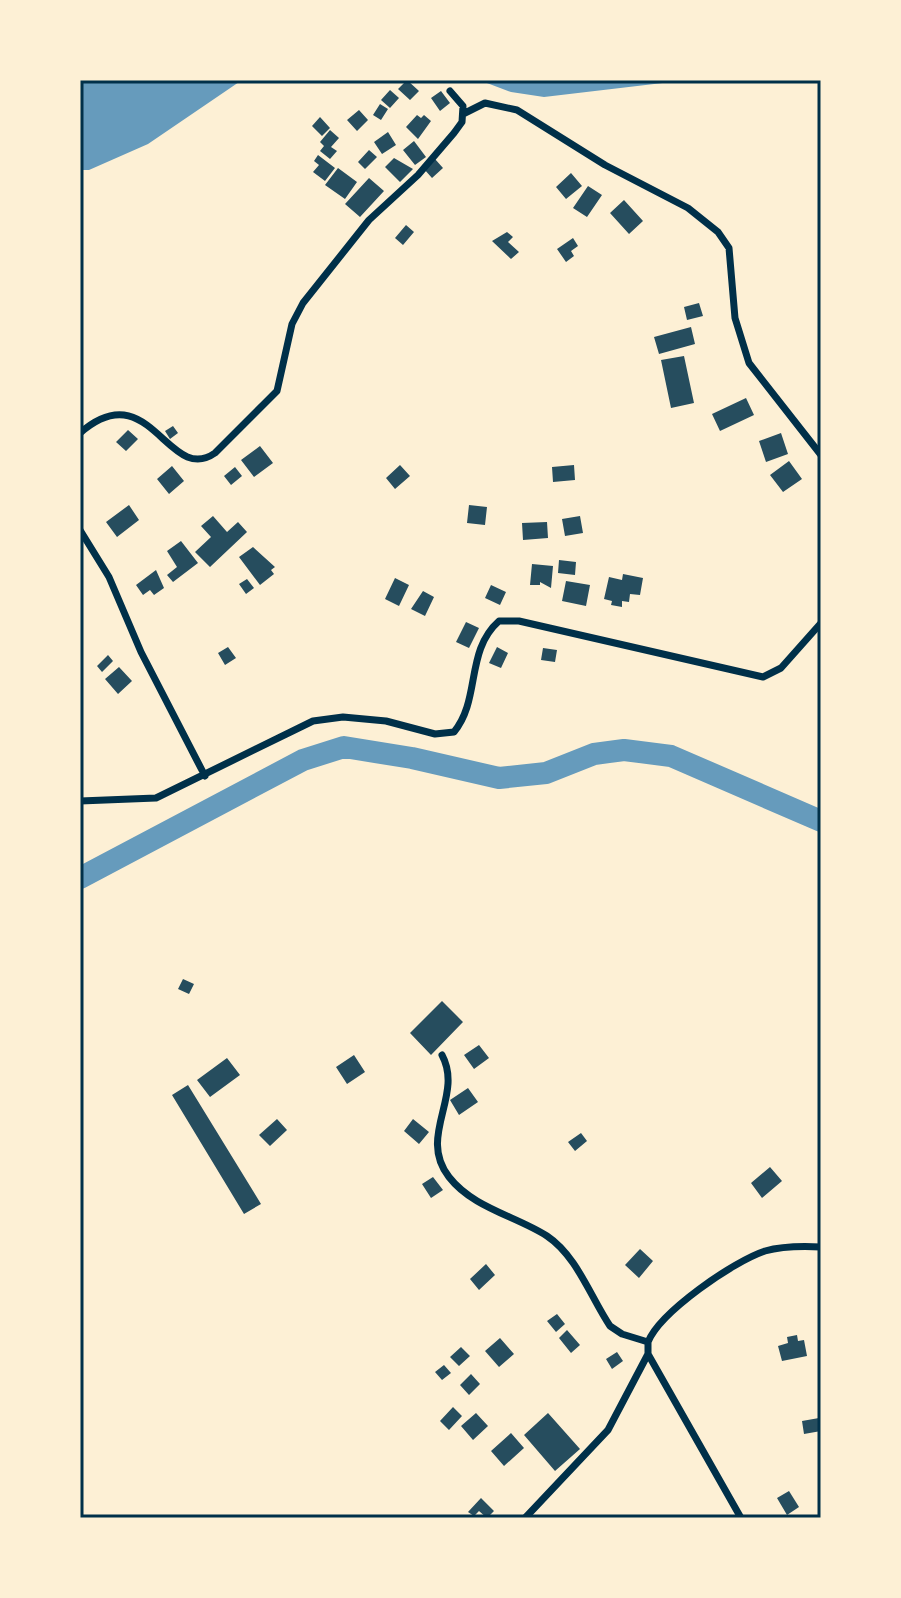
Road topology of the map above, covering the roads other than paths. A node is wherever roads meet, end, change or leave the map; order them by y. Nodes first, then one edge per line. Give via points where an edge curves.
1 (450, 91) dead end
2 (465, 113) junction
3 (80, 433) edge
4 (821, 455) edge
5 (80, 530) edge
6 (821, 623) edge
7 (205, 776) junction
8 (80, 801) edge
9 (442, 1055) dead end
10 (821, 1247) edge
11 (648, 1342) junction
12 (648, 1354) junction
13 (525, 1518) edge
14 (741, 1518) edge

1 - 2 street
2 - 3 street via 454,133 369,220 303,303 292,324 277,391 215,453 194,460 126,414 107,416
2 - 4 street via 485,103 517,110 688,208 718,232 729,248 735,318 749,363
5 - 7 street via 109,577
6 - 7 street via 777,672 757,677 499,621 478,647 454,732 435,734 343,717 313,721
7 - 8 street via 156,798
9 - 11 street via 451,1083 436,1138 448,1177 498,1213 555,1243 610,1326
10 - 11 street via 777,1248 743,1262 666,1318
11 - 12 street
12 - 13 street via 608,1430
12 - 14 street

